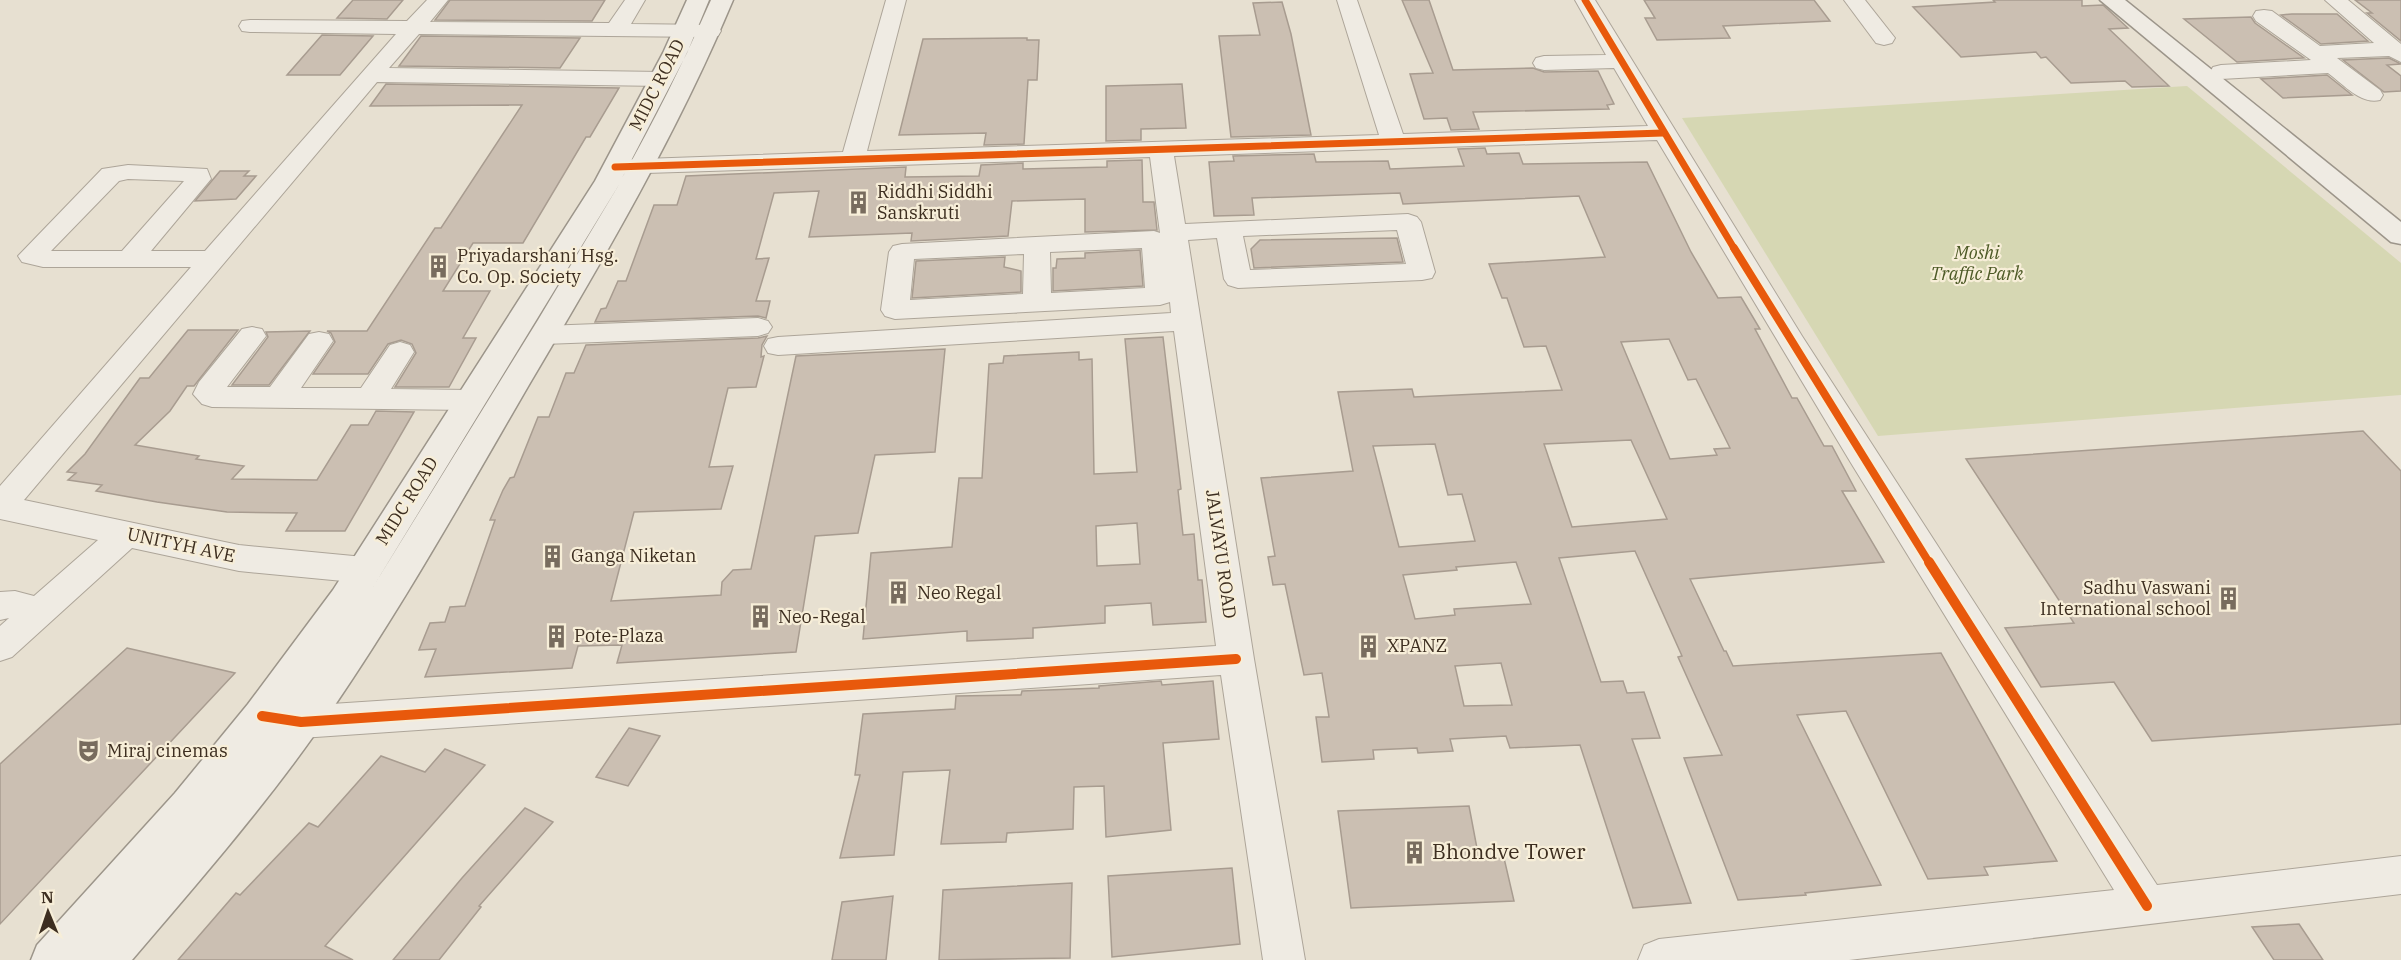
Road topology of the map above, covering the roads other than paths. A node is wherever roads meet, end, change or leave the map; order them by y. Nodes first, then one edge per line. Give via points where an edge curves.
1 (438, 0) edge
2 (635, 0) edge
3 (698, 0) edge
4 (722, 0) edge
5 (896, 0) edge
6 (1347, 0) edge
7 (1585, 0) edge
8 (1854, 0) edge
9 (2111, 0) edge
10 (2132, 0) edge
11 (2335, 0) edge
12 (2264, 16) dead end
13 (250, 26) dead end
14 (416, 27) junction
15 (616, 30) junction
16 (697, 31) junction
17 (1884, 38) dead end
18 (461, 43) dead end
19 (542, 44) dead end
20 (2398, 52) edge
21 (2315, 53) junction
22 (616, 54) dead end
23 (1621, 61) junction
24 (1544, 63) dead end
25 (2333, 66) junction
26 (2221, 72) junction
27 (371, 75) junction
28 (435, 76) junction
29 (520, 77) junction
30 (601, 78) junction
31 (662, 79) junction
32 (2372, 95) dead end
33 (1664, 133) junction
34 (1393, 141) junction
35 (1161, 148) junction
36 (854, 159) junction
37 (629, 167) junction
38 (2401, 218) edge
39 (1229, 229) junction
40 (2401, 236) edge
41 (1037, 245) junction
42 (1169, 245) junction
43 (129, 259) junction
44 (213, 259) junction
45 (1037, 303) junction
46 (1187, 321) junction
47 (544, 335) junction
48 (252, 336) dead end
49 (319, 341) dead end
50 (400, 352) dead end
51 (278, 398) junction
52 (369, 399) junction
53 (470, 400) junction
54 (0, 507) edge
55 (126, 534) junction
56 (364, 570) junction
57 (0, 606) edge
58 (40, 612) junction
59 (0, 647) edge
60 (1236, 659) junction
61 (262, 716) junction
62 (301, 722) junction
63 (2401, 876) edge
64 (2147, 906) junction
65 (53, 960) edge
66 (103, 960) edge
67 (1284, 960) edge
68 (1659, 960) edge

1 - 14 street
2 - 15 street
3 - 16 main road, MIDC ROAD
4 - 16 main road, MIDC ROAD
5 - 36 street
6 - 34 street
7 - 23 street
8 - 17 street
9 - 40 main road
10 - 26 main road
11 - 20 street
12 - 21 street
13 - 14 street
14 - 15 street
14 - 27 street
15 - 16 street
16 - 31 main road, MIDC ROAD
16 - 37 main road, MIDC ROAD
18 - 28 street
19 - 29 street
20 - 21 street
21 - 25 street
22 - 30 street
23 - 24 street
23 - 33 street
25 - 26 street
25 - 32 street
26 - 38 main road
27 - 28 street
27 - 44 street
28 - 29 street
29 - 30 street
30 - 31 street
31 - 37 main road, MIDC ROAD
33 - 34 street
33 - 64 street
34 - 35 street
35 - 36 street
35 - 42 street, JALVAYU ROAD
36 - 37 street
37 - 47 main road, MIDC ROAD
37 - 53 main road, MIDC ROAD
39 - 39 street via 1238,279 1422,272 1408,222
39 - 42 street
41 - 42 street via 1154,239
41 - 45 street
41 - 45 street via 902,252 895,310
42 - 45 street via 1160,296
42 - 46 street, JALVAYU ROAD
43 - 43 street via 31,256 111,174 198,174 199,179
43 - 44 street
44 - 54 street
46 - 47 street via 768,336
46 - 60 street, JALVAYU ROAD
47 - 62 main road, MIDC ROAD via 383,603
48 - 51 street via 208,389 208,394
49 - 51 street
50 - 52 street
51 - 52 street
52 - 53 street
53 - 56 main road, MIDC ROAD
54 - 55 street, UNITYH AVE
55 - 56 street, UNITYH AVE via 239,558
55 - 58 street
56 - 61 main road, MIDC ROAD
57 - 58 street via 6,603
58 - 59 street
60 - 62 street
60 - 67 street, JALVAYU ROAD
61 - 62 street
61 - 65 main road, MIDC ROAD via 189,807
62 - 66 main road, MIDC ROAD via 228,816
63 - 64 street
64 - 68 street

